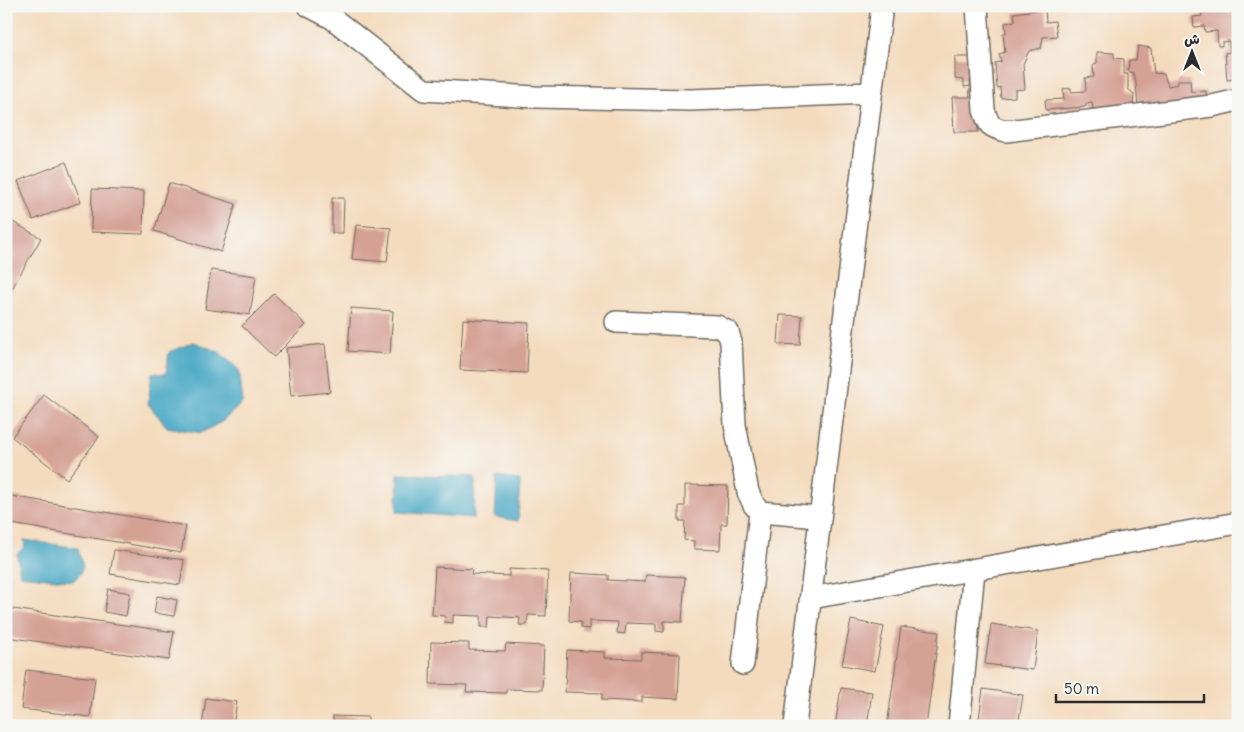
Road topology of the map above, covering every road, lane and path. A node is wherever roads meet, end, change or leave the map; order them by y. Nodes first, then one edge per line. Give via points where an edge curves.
1 (309, 6) edge
2 (882, 6) edge
3 (977, 6) edge
4 (871, 93) junction
5 (1238, 100) edge
6 (616, 322) dead end
7 (760, 512) junction
8 (820, 517) junction
9 (1238, 523) edge
10 (974, 570) junction
11 (811, 598) junction
12 (742, 664) dead end
13 (795, 726) edge
14 (958, 726) edge

1 - 4 street via 332,18 424,90 535,97 691,100
2 - 4 street
3 - 5 street via 984,110 992,128 1006,131 1212,106
4 - 8 street
6 - 7 street via 717,326 728,332 735,425 748,492
7 - 8 street
7 - 12 street
8 - 11 street
9 - 10 street
10 - 11 street
10 - 14 street
11 - 13 street

